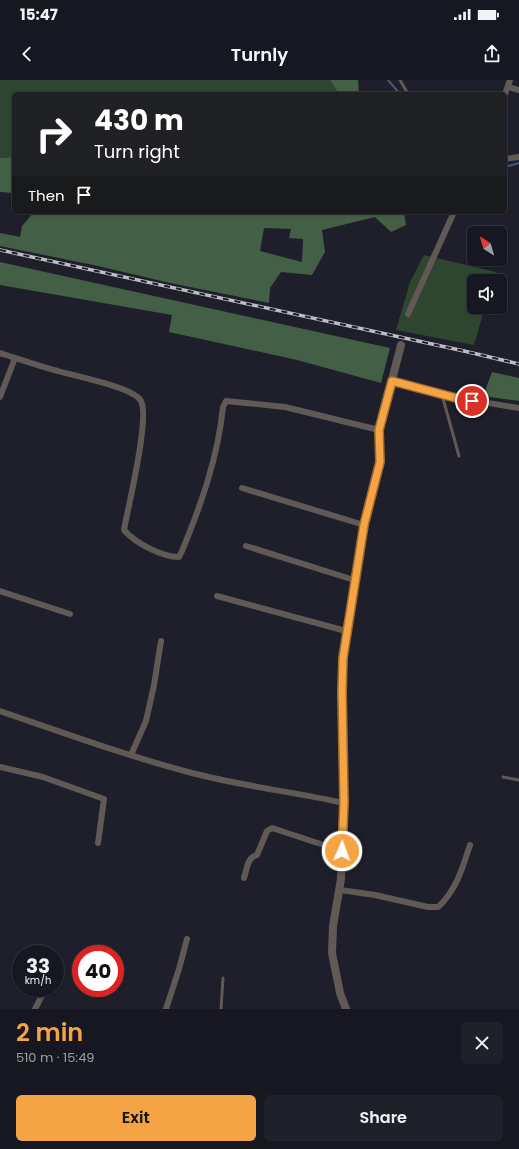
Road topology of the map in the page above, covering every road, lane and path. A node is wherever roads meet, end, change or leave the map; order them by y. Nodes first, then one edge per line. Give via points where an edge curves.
1 (400, 80) edge
2 (510, 80) edge
3 (508, 88) junction
4 (519, 90) edge
5 (407, 92) edge
6 (506, 92) edge
7 (519, 157) edge
8 (507, 159) edge
9 (453, 214) edge
10 (408, 314) dead end
11 (401, 345) dead end
12 (0, 352) edge
13 (15, 358) junction
14 (392, 381) junction
15 (442, 395) junction
16 (0, 397) edge
17 (519, 408) edge
18 (379, 430) junction
19 (459, 456) dead end
20 (242, 488) dead end
21 (364, 525) junction
22 (246, 546) dead end
23 (354, 580) junction
24 (0, 591) edge
25 (217, 596) dead end
26 (70, 614) dead end
27 (346, 631) junction
28 (161, 641) dead end
29 (0, 711) edge
30 (131, 755) junction
31 (0, 767) edge
32 (503, 777) dead end
33 (519, 780) edge
34 (344, 802) junction
35 (98, 843) dead end
36 (470, 845) dead end
37 (342, 851) junction
38 (244, 878) dead end
39 (340, 890) junction
40 (187, 939) dead end
41 (223, 978) dead end
42 (41, 997) edge
43 (35, 1009) edge
44 (166, 1009) edge
45 (221, 1009) edge
46 (346, 1009) edge

1 - 5 lane
2 - 3 street
3 - 4 street
3 - 6 street
7 - 8 street
9 - 10 street
11 - 14 street
12 - 13 street
13 - 16 street
13 - 18 street via 116,387 137,396 141,401 142,430 124,530 145,546 174,557 179,557 182,552 207,485 226,401 285,406
14 - 15 street
14 - 18 street
15 - 17 street
15 - 19 lane
18 - 21 street via 380,462
20 - 21 street
21 - 23 street
22 - 23 street
23 - 27 street
24 - 26 street
25 - 27 street
27 - 34 street via 342,692
28 - 30 street via 146,721
29 - 30 street
30 - 34 street via 192,773
31 - 35 street via 43,777 104,799
32 - 33 lane
34 - 37 street
36 - 39 street via 456,882 438,907
37 - 38 street via 272,828 268,831 257,855 250,858
37 - 39 street
39 - 46 street via 333,926 332,953
40 - 44 street
41 - 45 lane
42 - 43 street

